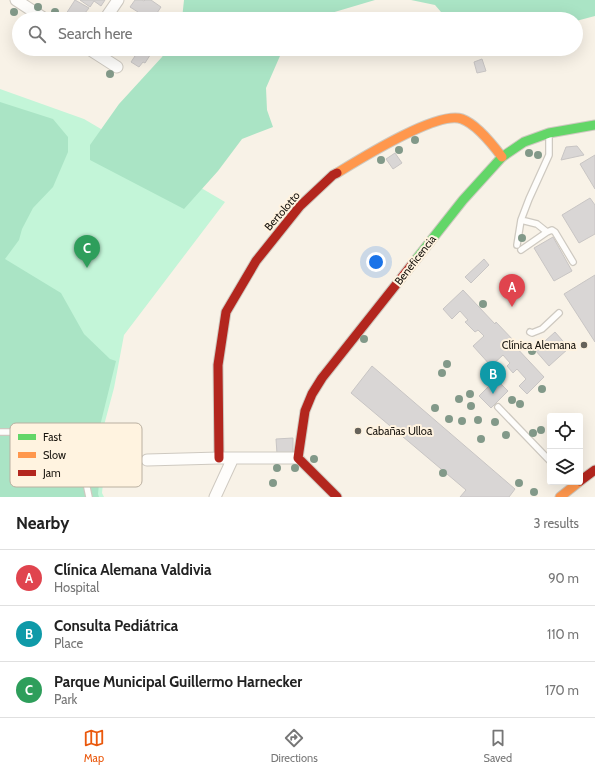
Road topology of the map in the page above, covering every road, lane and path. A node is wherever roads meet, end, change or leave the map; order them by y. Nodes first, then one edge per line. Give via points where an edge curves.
1 (16, 0) edge
2 (118, 0) edge
3 (34, 12) edge
4 (110, 12) edge
5 (100, 56) edge
6 (117, 67) dead end
7 (595, 125) edge
8 (549, 133) junction
9 (502, 157) junction
10 (521, 220) junction
11 (547, 232) junction
12 (573, 262) dead end
13 (559, 313) dead end
14 (530, 332) dead end
15 (498, 407) dead end
16 (219, 458) junction
17 (234, 458) junction
18 (298, 458) junction
19 (547, 458) edge
20 (147, 460) dead end
21 (595, 470) edge
22 (583, 478) edge
23 (574, 485) edge
24 (87, 487) edge
25 (89, 497) edge
26 (215, 497) edge
27 (337, 497) edge
28 (560, 497) edge

1 - 3 street
2 - 4 street
5 - 6 street
7 - 8 street, Beneficencia
8 - 9 street, Beneficencia via 524,142
8 - 10 lane via 550,155
9 - 16 street, Bertolotto via 496,147 465,120 451,118 413,130 333,175 300,206 256,261 226,312 218,365
9 - 18 street, Beneficencia via 462,200 322,378 305,411
10 - 11 lane via 537,224
10 - 11 lane via 519,248
11 - 12 lane via 555,232
13 - 14 lane via 539,331
15 - 19 lane
16 - 17 street
16 - 20 street
17 - 18 street
17 - 26 street
18 - 27 street
21 - 22 street
23 - 28 street
24 - 25 lane

